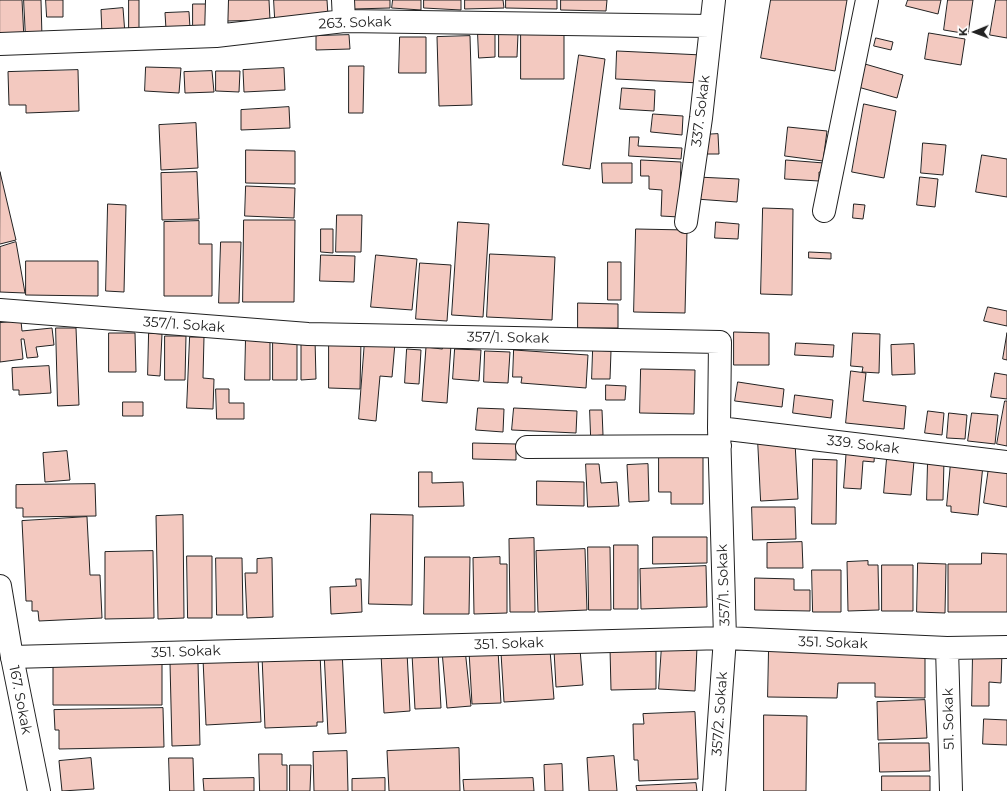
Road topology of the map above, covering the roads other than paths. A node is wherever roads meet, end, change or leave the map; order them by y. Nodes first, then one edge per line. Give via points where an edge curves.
1 (217, 0) edge
2 (714, 0) edge
3 (867, 0) edge
4 (344, 10) edge
5 (710, 26) junction
6 (216, 36) junction
7 (0, 44) edge
8 (824, 211) dead end
9 (686, 222) dead end
10 (0, 310) edge
11 (719, 437) junction
12 (527, 447) dead end
13 (1007, 462) edge
14 (0, 586) edge
15 (725, 638) junction
16 (1007, 647) edge
17 (947, 648) junction
18 (12, 657) junction
19 (39, 791) edge
20 (714, 791) edge
21 (951, 791) edge

1 - 6 street
2 - 5 street, 337. Sokak
3 - 8 street
4 - 5 street, 263. Sokak
4 - 6 street, 263. Sokak
5 - 9 street, 337. Sokak via 701,118
6 - 7 street, 263. Sokak
10 - 11 street, 357/1. Sokak via 308,334 720,342
11 - 12 street, 339. Sokak
11 - 13 street, 339. Sokak
11 - 15 street, 357/1. Sokak
14 - 18 street, 167. Sokak
15 - 17 street, 351. Sokak
15 - 18 street, 351. Sokak
15 - 20 street, 357/2. Sokak
16 - 17 street, 351. Sokak
17 - 21 street, 51. Sokak
18 - 19 street, 167. Sokak

